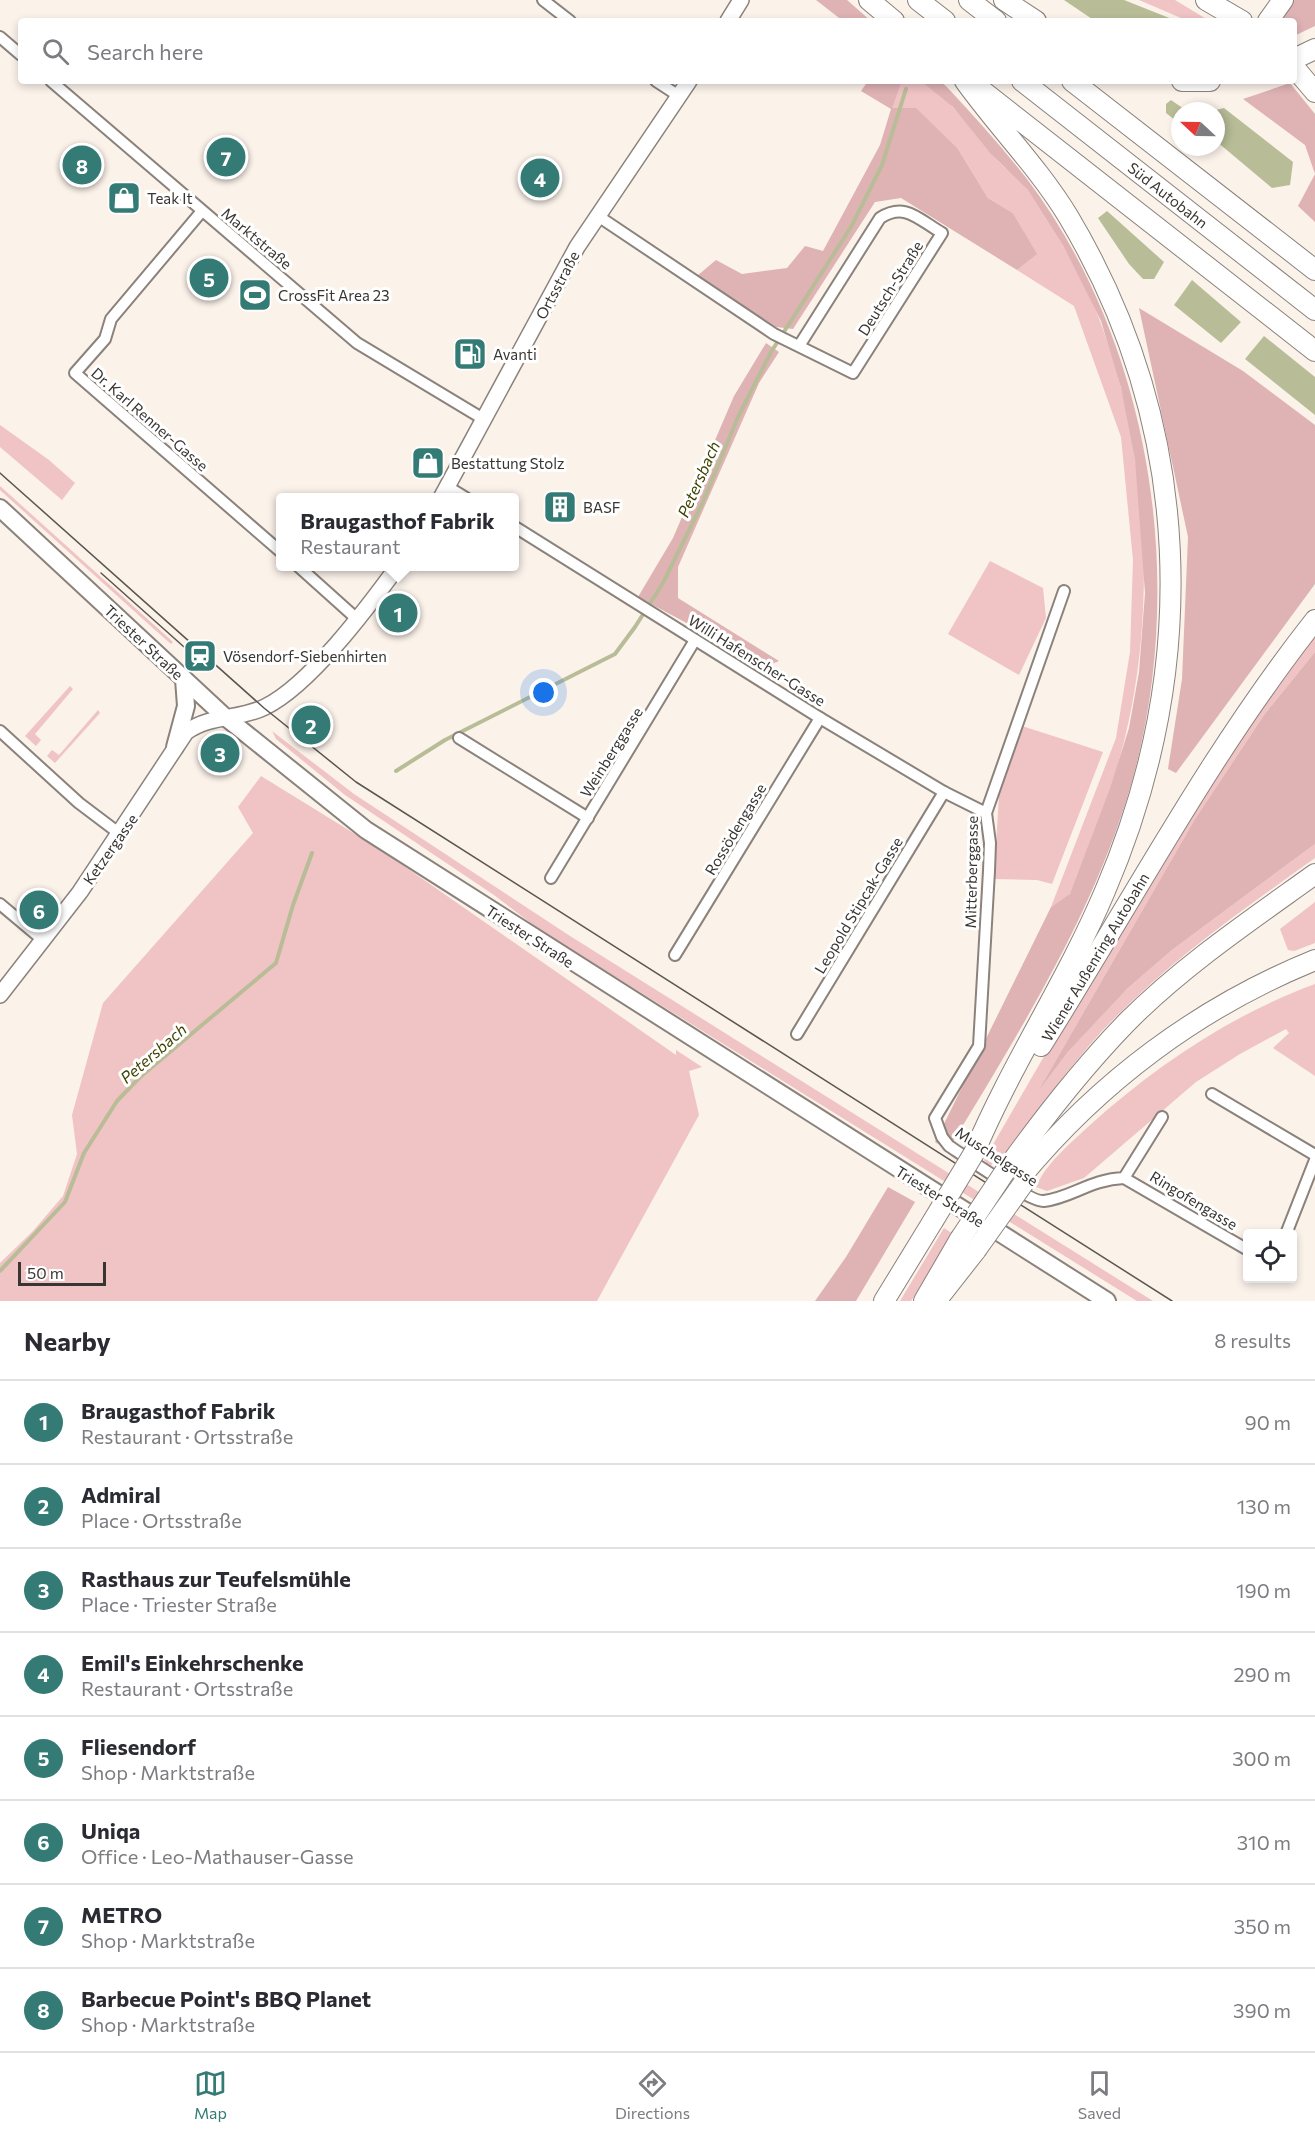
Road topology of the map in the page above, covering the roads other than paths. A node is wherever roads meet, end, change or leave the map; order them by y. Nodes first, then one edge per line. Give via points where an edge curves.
1 (543, 0) edge
2 (741, 0) edge
3 (869, 0) edge
4 (918, 0) edge
5 (969, 0) edge
6 (1004, 0) edge
7 (1206, 0) edge
8 (1283, 0) edge
9 (566, 18) edge
10 (730, 18) edge
11 (890, 18) edge
12 (941, 18) edge
13 (992, 18) edge
14 (1031, 18) edge
15 (1237, 18) edge
16 (1270, 18) edge
17 (0, 37) edge
18 (1315, 49) edge
19 (18, 52) edge
20 (1297, 58) edge
21 (54, 84) edge
22 (661, 84) edge
23 (687, 84) edge
24 (968, 84) edge
25 (970, 84) edge
26 (1026, 84) edge
27 (1076, 84) edge
28 (679, 96) junction
29 (202, 211) junction
30 (598, 216) junction
31 (1315, 270) edge
32 (1315, 310) edge
33 (799, 346) junction
34 (1315, 351) edge
35 (485, 420) junction
36 (444, 492) edge
37 (0, 508) edge
38 (519, 529) edge
39 (276, 548) edge
40 (303, 571) edge
41 (395, 571) edge
42 (1064, 591) dead end
43 (357, 619) junction
44 (1315, 620) edge
45 (695, 640) junction
46 (184, 679) junction
47 (224, 716) junction
48 (820, 717) junction
49 (0, 731) edge
50 (459, 738) dead end
51 (175, 747) junction
52 (944, 792) junction
53 (986, 813) junction
54 (588, 818) junction
55 (120, 834) junction
56 (1315, 874) edge
57 (551, 878) dead end
58 (0, 904) edge
59 (44, 941) junction
60 (675, 955) dead end
61 (1315, 960) edge
62 (1315, 970) edge
63 (0, 995) edge
64 (797, 1034) dead end
65 (1212, 1094) dead end
66 (1162, 1117) dead end
67 (935, 1118) joint
68 (974, 1153) junction
69 (1315, 1155) edge
70 (1315, 1160) edge
71 (1017, 1176) junction
72 (1124, 1178) junction
73 (1288, 1229) edge
74 (969, 1245) junction
75 (1243, 1247) edge
76 (885, 1301) edge
77 (924, 1301) edge
78 (936, 1301) edge
79 (1107, 1301) edge

1 - 9 street
2 - 10 main road
3 - 11 highway
4 - 12 highway
5 - 13 highway
6 - 14 highway
7 - 15 highway
8 - 16 highway
17 - 19 street
18 - 20 highway
21 - 29 street, Marktstraße
22 - 28 street
23 - 28 main road, Ortsstraße
24 - 68 highway via 1068,216 1106,290 1140,378 1161,464 1171,552 1164,693 1137,808 1092,921
25 - 34 highway
26 - 32 highway, Süd Autobahn
27 - 31 highway, Süd Autobahn
28 - 30 main road, Ortsstraße
29 - 35 street, Marktstraße via 357,344
29 - 39 street, Dr. Karl Renner-Gasse via 111,319 105,339 75,374
30 - 33 street, Deutsch-Straße via 778,337
30 - 35 main road, Ortsstraße
33 - 33 street, Deutsch-Straße via 880,218 892,210 903,210 942,233 853,374
35 - 36 main road, Ortsstraße
37 - 46 main road, Triester Straße
38 - 45 street, Willi Hafenscher-Gasse
40 - 43 street
41 - 43 main road
42 - 53 street, Mitterberggasse
43 - 47 main road via 321,660 276,700 256,711
44 - 68 highway, Wiener Außenring Autobahn via 1179,816
45 - 48 street, Willi Hafenscher-Gasse
45 - 54 street, Weinberggasse
46 - 47 main road, Triester Straße
46 - 51 main road via 186,706
47 - 51 main road, Ketzergasse via 192,728
47 - 79 main road, Triester Straße via 385,843
48 - 52 street, Willi Hafenscher-Gasse
48 - 60 street, Rossödengasse
49 - 55 street via 79,803
50 - 54 street
51 - 55 main road, Ketzergasse
52 - 53 street, Willi Hafenscher-Gasse
52 - 64 street, Leopold Stipcak-Gasse
53 - 67 street, Mitterberggasse via 990,843 979,1046
54 - 57 street, Weinberggasse
55 - 59 main road, Ketzergasse
56 - 71 highway via 1178,976 1129,1020 1070,1084
58 - 59 street
59 - 63 main road, Ketzergasse
61 - 71 highway via 1240,995 1147,1054
62 - 71 highway via 1253,997 1160,1052 1104,1096 1054,1147
65 - 69 street
66 - 72 street
67 - 72 street, Muschelgasse via 949,1146 1038,1201 1088,1184
68 - 76 highway, Wiener Außenring Autobahn, bridge
70 - 73 street
71 - 74 highway
72 - 75 street, Ringofengasse
74 - 77 highway
74 - 78 highway

